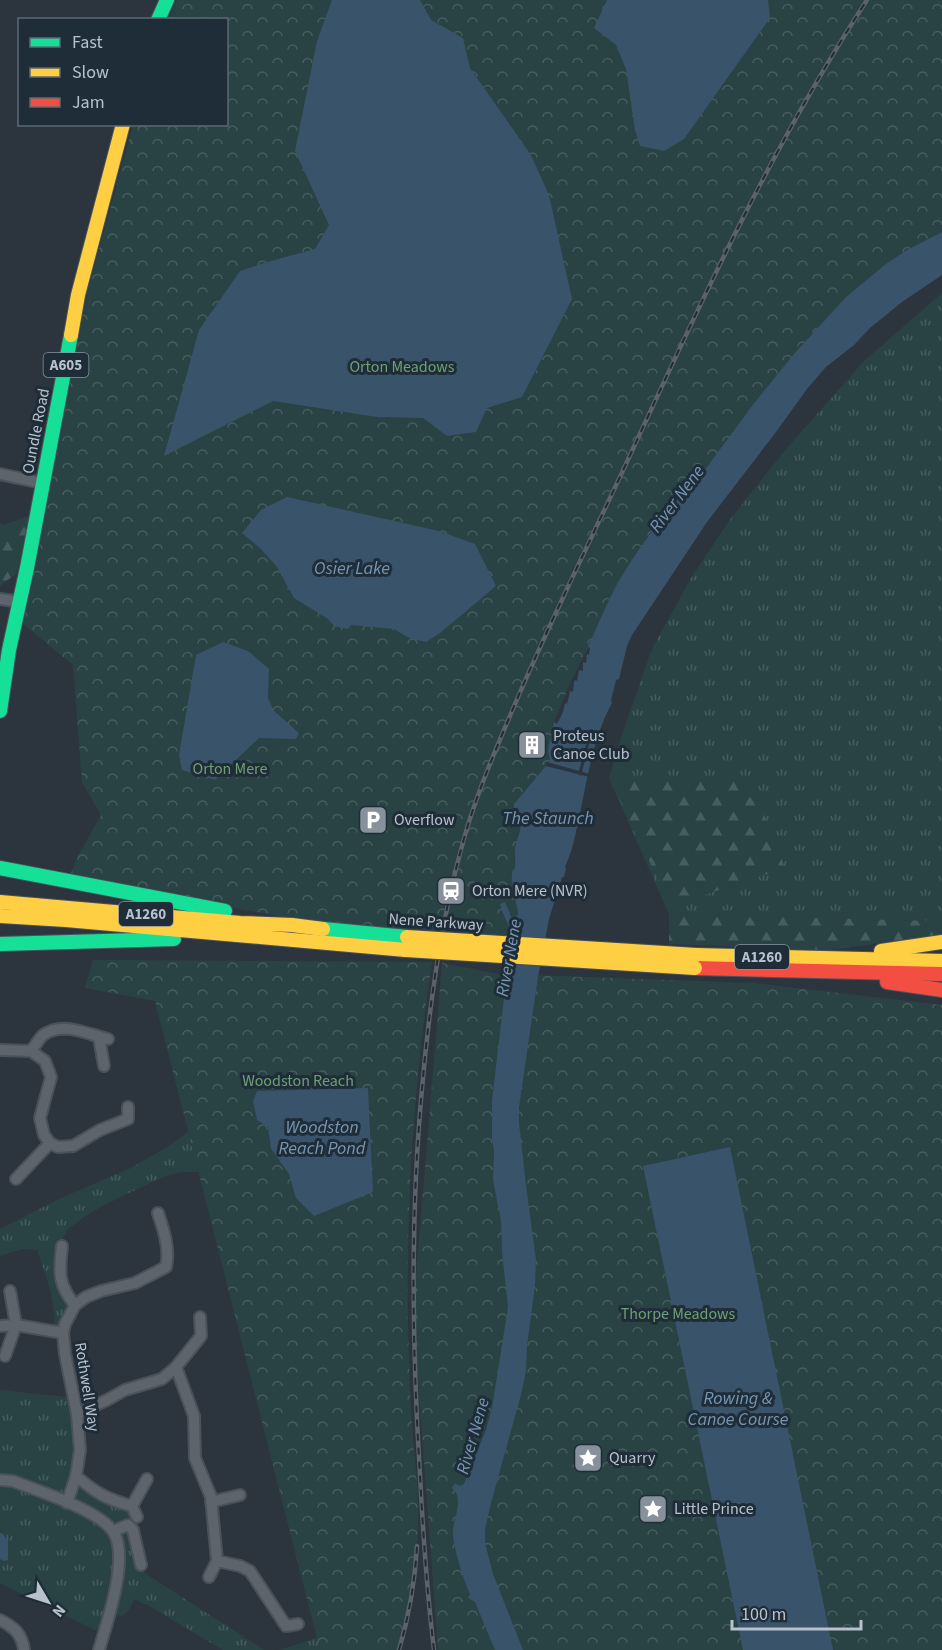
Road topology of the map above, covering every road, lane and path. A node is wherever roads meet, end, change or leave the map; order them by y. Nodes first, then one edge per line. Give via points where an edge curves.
1 (166, 0) edge
2 (159, 18) edge
3 (122, 126) edge
4 (0, 474) edge
5 (42, 483) junction
6 (0, 599) edge
7 (20, 602) junction
8 (0, 711) edge
9 (0, 868) edge
10 (0, 902) edge
11 (0, 916) edge
12 (292, 925) junction
13 (286, 940) junction
14 (942, 942) edge
15 (0, 944) edge
16 (407, 944) junction
17 (829, 958) junction
18 (942, 960) edge
19 (695, 962) junction
20 (821, 972) junction
21 (942, 974) edge
22 (942, 990) edge
23 (0, 1050) edge
24 (31, 1050) junction
25 (104, 1066) dead end
26 (128, 1107) dead end
27 (50, 1143) junction
28 (16, 1179) dead end
29 (158, 1213) dead end
30 (62, 1246) dead end
31 (10, 1292) dead end
32 (75, 1305) junction
33 (200, 1317) dead end
34 (16, 1325) junction
35 (0, 1326) edge
36 (63, 1332) junction
37 (5, 1356) dead end
38 (176, 1367) junction
39 (77, 1414) junction
40 (76, 1476) junction
41 (147, 1479) dead end
42 (0, 1480) edge
43 (240, 1495) dead end
44 (211, 1502) junction
45 (67, 1503) junction
46 (132, 1506) junction
47 (137, 1517) dead end
48 (113, 1531) junction
49 (217, 1561) junction
50 (141, 1565) dead end
51 (209, 1576) dead end
52 (0, 1620) edge
53 (298, 1624) dead end
54 (24, 1650) edge
55 (99, 1650) edge

1 - 2 main road
3 - 5 main road, Oundle Road / A605 via 78,295
4 - 5 street
5 - 7 main road, Oundle Road / A605
6 - 7 street
7 - 8 main road, Oundle Road / A605
9 - 12 main road
10 - 12 main road, Nene Parkway / A1260
11 - 13 main road, Nene Parkway / A1260
12 - 16 main road, Nene Parkway / A1260
13 - 15 main road
13 - 16 main road, Nene Parkway / A1260
14 - 17 main road
16 - 19 main road, Nene Parkway / A1260, bridge
17 - 18 main road, Nene Parkway / A1260
17 - 19 main road, Nene Parkway / A1260
19 - 20 main road, Nene Parkway / A1260
20 - 21 main road, Nene Parkway / A1260
20 - 22 main road
23 - 24 street
24 - 25 street via 42,1036 55,1029 69,1028 103,1038
24 - 27 street via 45,1061 51,1077 40,1118
26 - 27 street via 128,1119 73,1146
27 - 28 street
29 - 32 street via 165,1233 166,1267
30 - 32 street via 60,1278
31 - 34 street
32 - 36 street, Rothwell Way
33 - 38 street via 201,1336
34 - 35 street
34 - 36 street
34 - 37 street
36 - 39 street, Rothwell Way
38 - 39 street via 162,1379 125,1390
38 - 44 street via 194,1416 195,1458
39 - 40 street, Rothwell Way via 80,1450
40 - 45 street, Rothwell Way
40 - 46 street via 96,1492
41 - 46 street
42 - 45 street
43 - 44 street
44 - 49 street
45 - 48 street via 98,1517
46 - 47 street
48 - 50 street via 128,1525 133,1530
48 - 55 street via 120,1548 120,1562
49 - 51 street
49 - 53 street via 250,1571 286,1626
52 - 54 street via 15,1629

